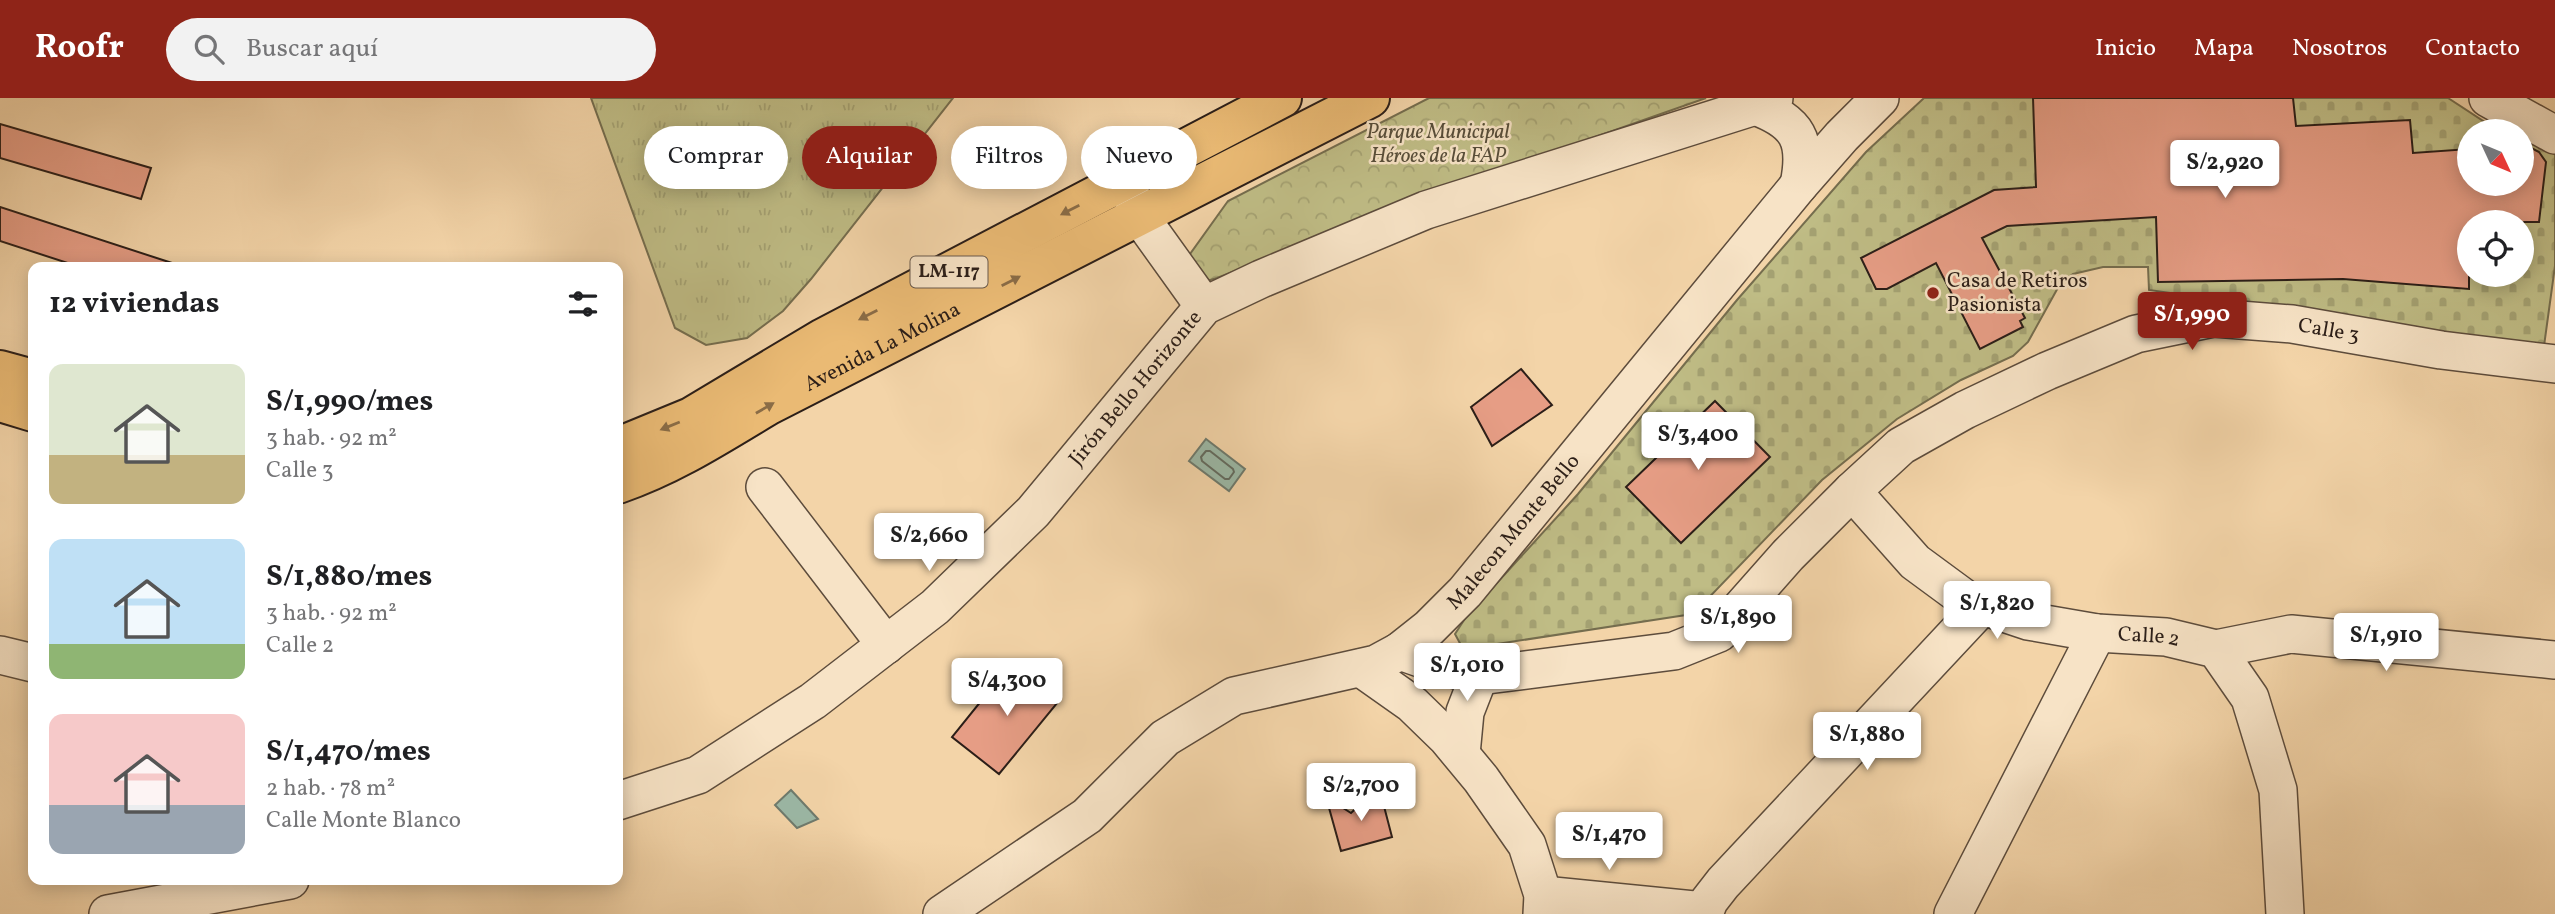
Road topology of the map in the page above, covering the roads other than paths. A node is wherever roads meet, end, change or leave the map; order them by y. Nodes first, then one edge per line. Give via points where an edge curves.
1 (1282, 98) edge
2 (1370, 98) edge
3 (1880, 98) edge
4 (2488, 98) edge
5 (1765, 102) edge
6 (2555, 135) edge
7 (1197, 143) edge
8 (1798, 185) junction
9 (1110, 189) edge
10 (1128, 189) edge
11 (1140, 216) junction
12 (1204, 306) junction
13 (2555, 364) edge
14 (623, 444) edge
15 (623, 482) edge
16 (765, 487) dead end
17 (1852, 491) junction
18 (1982, 606) junction
19 (2096, 633) junction
20 (886, 645) junction
21 (2216, 649) junction
22 (1400, 651) junction
23 (0, 655) edge
24 (2555, 660) edge
25 (28, 662) edge
26 (1361, 668) junction
27 (1479, 676) junction
28 (1461, 754) junction
29 (623, 799) edge
30 (263, 885) edge
31 (1543, 905) edge
32 (1704, 912) edge
33 (108, 914) edge
34 (942, 914) edge
35 (1953, 914) edge
36 (2285, 914) edge

1 - 7 main road, Avenida La Molina / LM-117
2 - 11 main road, Avenida La Molina / LM-117
3 - 8 street, Malecon Monte Bello
4 - 6 street
5 - 8 street via 1797,134 1804,159
5 - 12 street, Jirón Bello Horizonte via 1426,210
8 - 22 street, Malecon Monte Bello via 1465,592
9 -> 14 main road, Avenida La Molina / LM-117 via 823,338 691,417
10 - 11 street
11 - 12 street
15 -> 11 main road, Avenida La Molina / LM-117 via 677,460 769,405
12 - 20 street, Jirón Bello Horizonte via 1033,512 935,607
13 - 17 street, Calle 3 via 2292,324 2214,318 2136,334 2047,370 1901,446
16 - 20 street
17 - 18 street, Calle 2 via 1915,562 1968,601
17 - 27 street, Calle 3 via 1719,634 1674,651
18 - 19 street, Calle 2 via 2028,621
18 - 32 street via 1723,883
19 - 21 street, Calle 2 via 2166,637
19 - 35 street
20 - 29 street, Jirón Bello Horizonte via 813,701 698,775
21 - 24 street via 2291,634
21 - 36 street via 2250,698 2278,790
22 - 26 street, Malecon Monte Bello
22 - 27 street
23 - 25 street
26 - 28 street via 1412,704
26 - 34 street, Malecon Monte Bello via 1234,696 1166,738 1087,816
27 - 28 street via 1465,712
28 - 31 street via 1527,845
30 - 33 street
31 - 32 street

